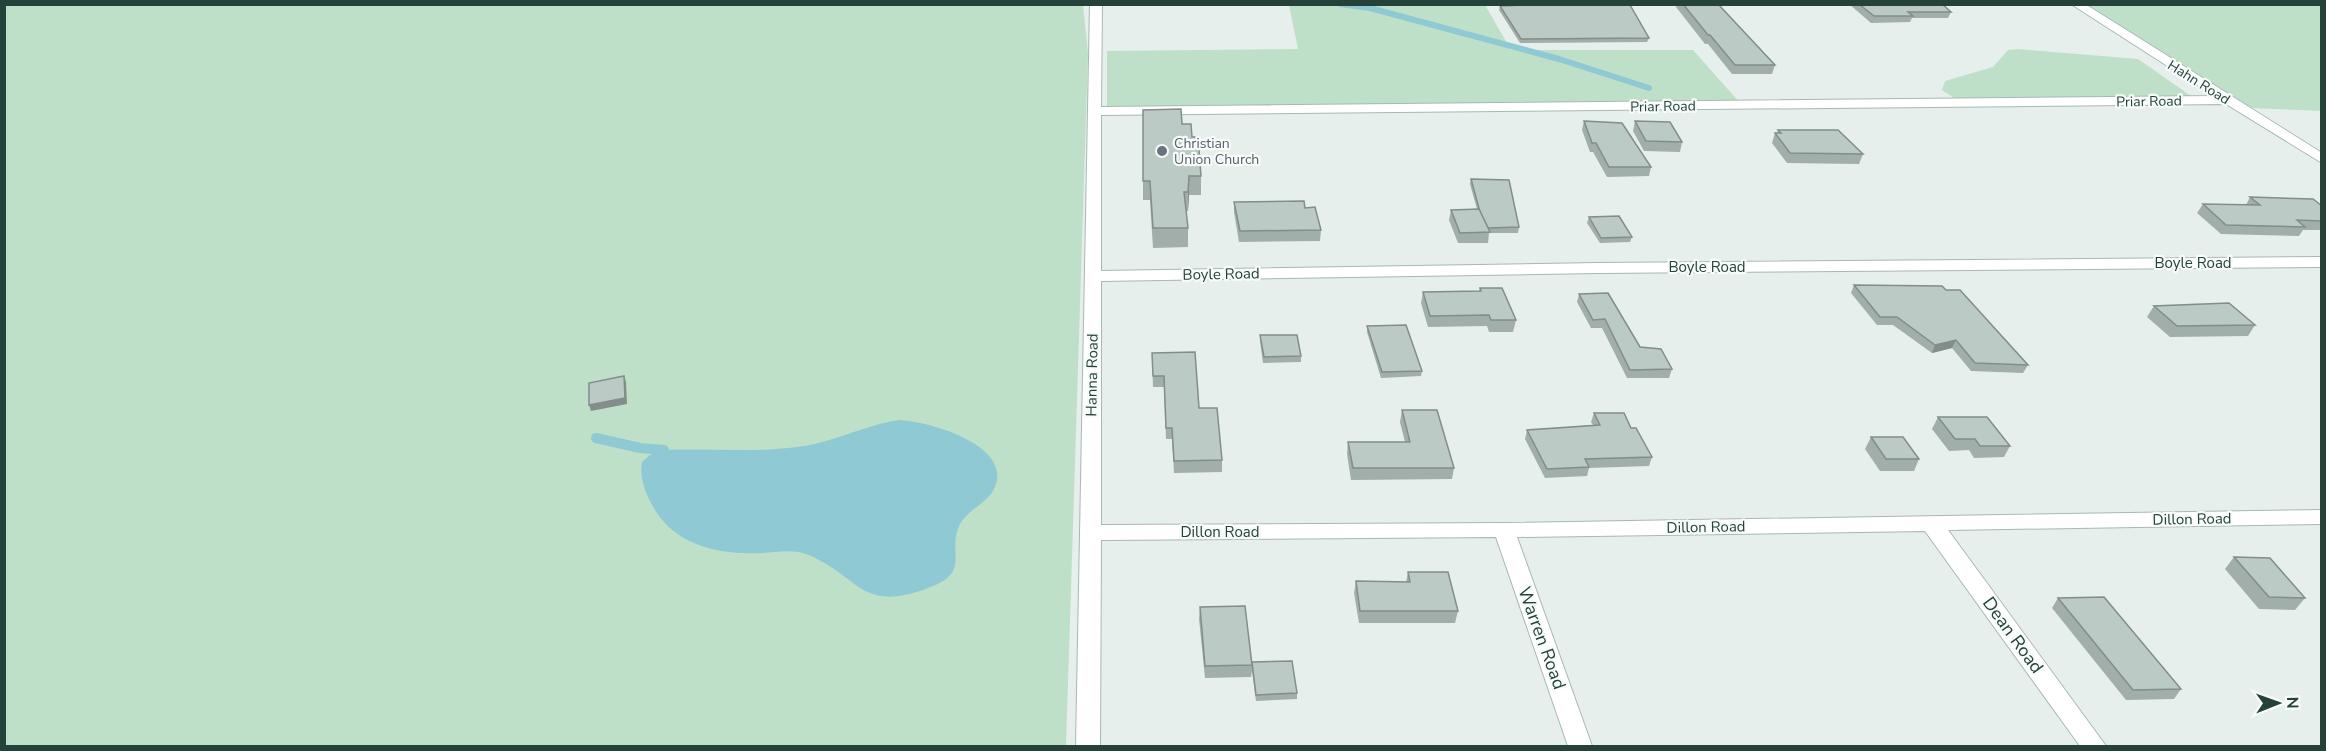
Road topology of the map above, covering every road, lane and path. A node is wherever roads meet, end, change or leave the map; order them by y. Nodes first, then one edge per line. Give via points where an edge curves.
1 (1096, 4) edge
2 (2076, 4) edge
3 (2229, 100) junction
4 (1097, 111) junction
5 (2322, 159) edge
6 (2322, 262) edge
7 (1094, 276) junction
8 (2322, 517) edge
9 (1931, 523) junction
10 (1504, 530) junction
11 (1090, 533) junction
12 (1088, 747) edge
13 (1581, 747) edge
14 (2094, 747) edge

1 - 4 street, Hanna Road
2 - 3 street, Hahn Road
3 - 4 street, Priar Road
3 - 5 street, Hahn Road
4 - 7 street, Hanna Road
6 - 7 street, Boyle Road
7 - 11 street, Hanna Road
8 - 9 street, Dillon Road
9 - 10 street, Dillon Road
9 - 14 street, Dean Road
10 - 11 street, Dillon Road
10 - 13 street, Warren Road
11 - 12 street, Hanna Road

